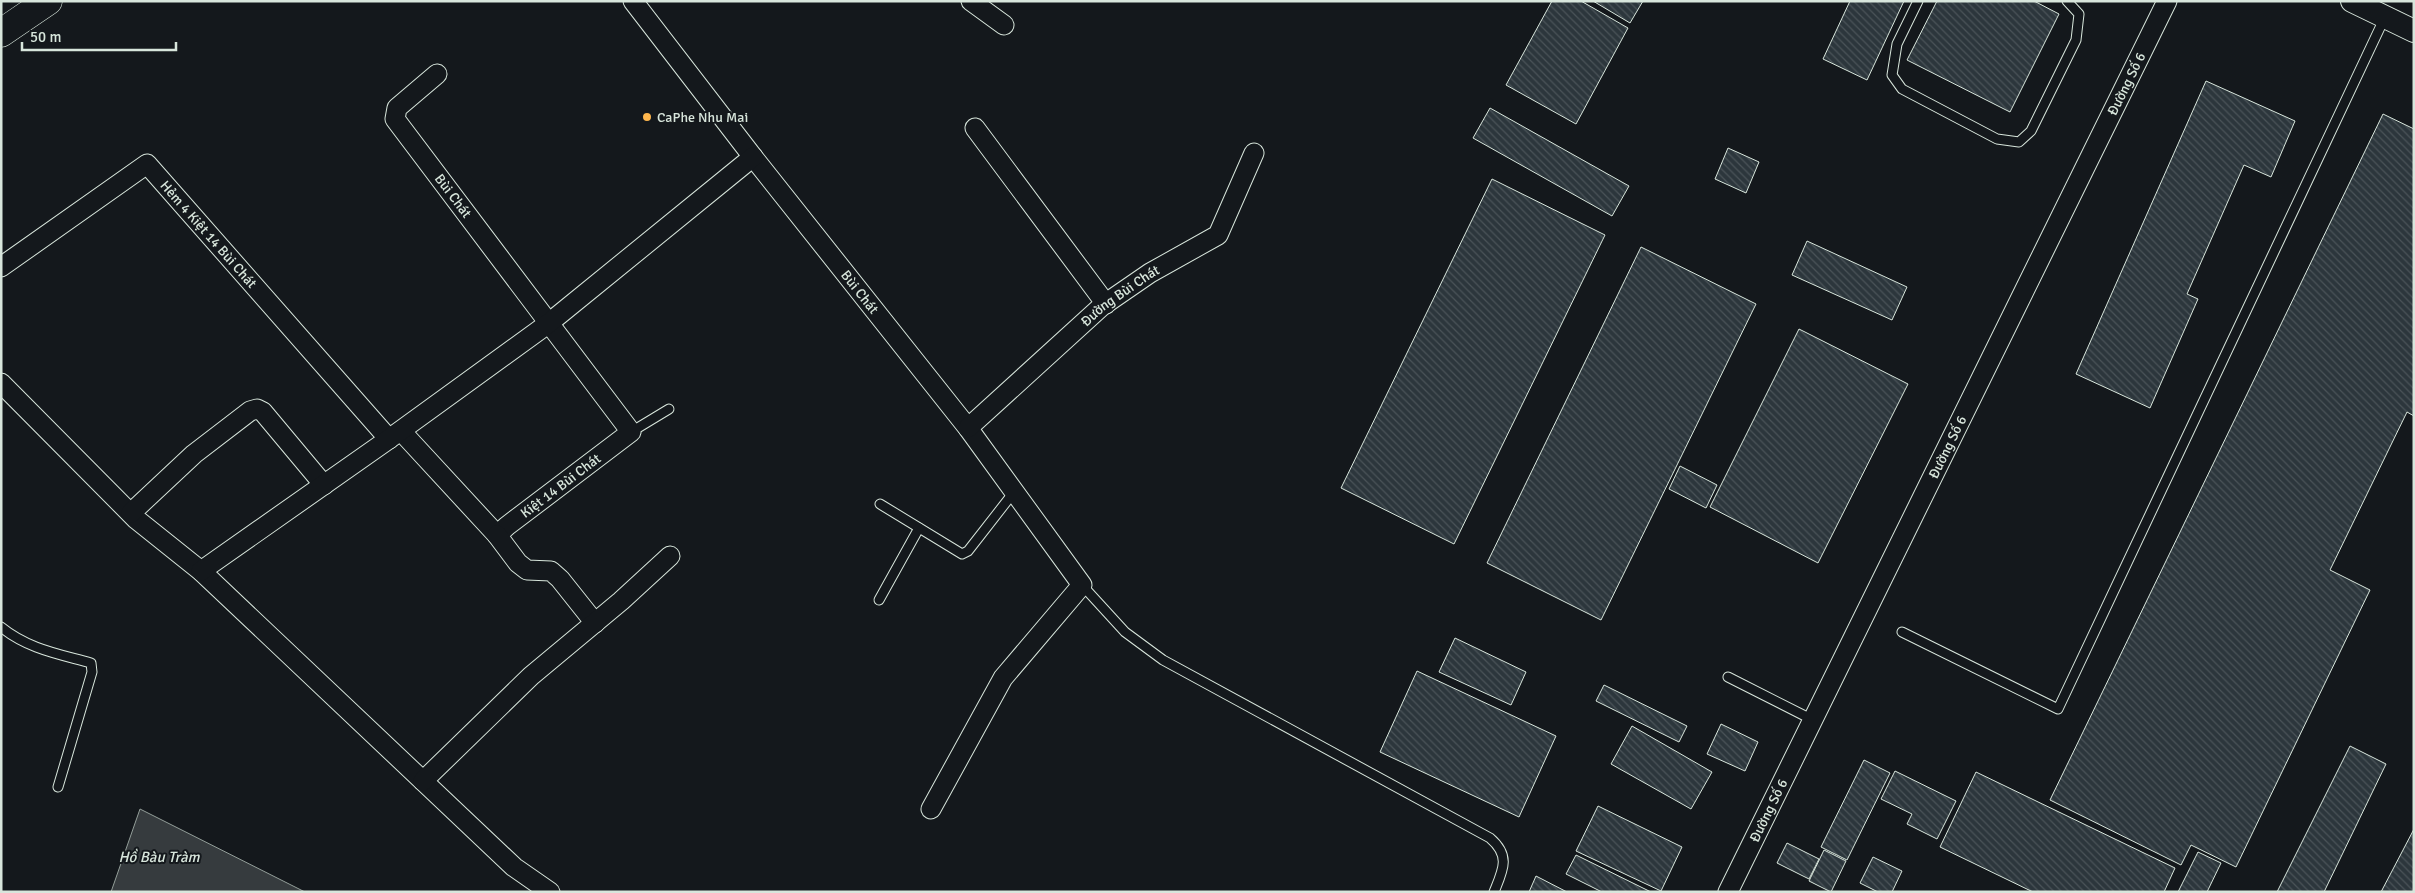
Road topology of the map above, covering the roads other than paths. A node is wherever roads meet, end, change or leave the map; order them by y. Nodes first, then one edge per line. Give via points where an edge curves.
1 (633, 1) edge
2 (971, 1) edge
3 (1918, 1) edge
4 (2067, 1) edge
5 (2167, 1) edge
6 (2352, 1) edge
7 (47, 2) edge
8 (2385, 17) junction
9 (1004, 25) dead end
10 (2414, 31) edge
11 (1, 33) edge
12 (437, 74) dead end
13 (975, 128) dead end
14 (1254, 154) dead end
15 (753, 157) junction
16 (1, 266) edge
17 (1106, 304) junction
18 (549, 323) junction
19 (1, 383) edge
20 (669, 409) dead end
21 (968, 428) junction
22 (631, 432) junction
23 (395, 435) junction
24 (324, 485) junction
25 (1014, 492) junction
26 (880, 504) dead end
27 (131, 513) junction
28 (919, 528) junction
29 (497, 535) junction
30 (670, 556) dead end
31 (200, 571) junction
32 (1082, 585) junction
33 (879, 600) dead end
34 (594, 623) junction
35 (1, 627) edge
36 (1902, 632) dead end
37 (1728, 676) dead end
38 (1812, 720) junction
39 (423, 781) junction
40 (58, 787) dead end
41 (931, 808) dead end
42 (550, 892) edge
43 (1494, 892) edge
44 (1728, 892) edge

1 - 15 street, Bùi Chát
2 - 9 street
3 - 4 lane via 1898,44 1892,76 1902,89 1997,139 2019,142 2030,131 2076,40 2078,14
5 - 38 street, Đường Số 6
6 - 8 street
7 - 11 highway
8 - 10 street
8 - 36 lane via 2058,709
12 - 18 street, Bùi Chát via 397,108 395,119
13 - 17 street
14 - 17 street, Đường Bùi Chát via 1218,235
15 - 18 street
15 - 21 street, Bùi Chát
16 - 23 street, Hẻm 4 Kiệt 14 Bùi Chát via 147,164
17 - 21 street, Đường Bùi Chát
18 - 22 street
18 - 23 street
19 - 27 street
20 - 22 lane
21 - 25 street, Bùi Chát
22 - 29 street, Kiệt 14 Bùi Chát
23 - 24 street
23 - 29 street
24 - 27 street via 263,412 257,409 240,418 194,454
24 - 31 street
25 - 28 lane via 965,554
25 - 32 street, Bùi Chát
26 - 28 lane
27 - 31 street
28 - 33 lane
29 - 34 street via 526,570 550,571 560,579
30 - 34 street
31 - 39 street
32 - 41 street via 1003,678
32 - 43 lane via 1125,632 1163,660 1490,838 1498,845 1504,867
34 - 39 street via 531,676
35 - 40 lane via 44,651 91,663 92,672
37 - 38 lane
38 - 44 street, Đường Số 6
39 - 42 street via 514,867

